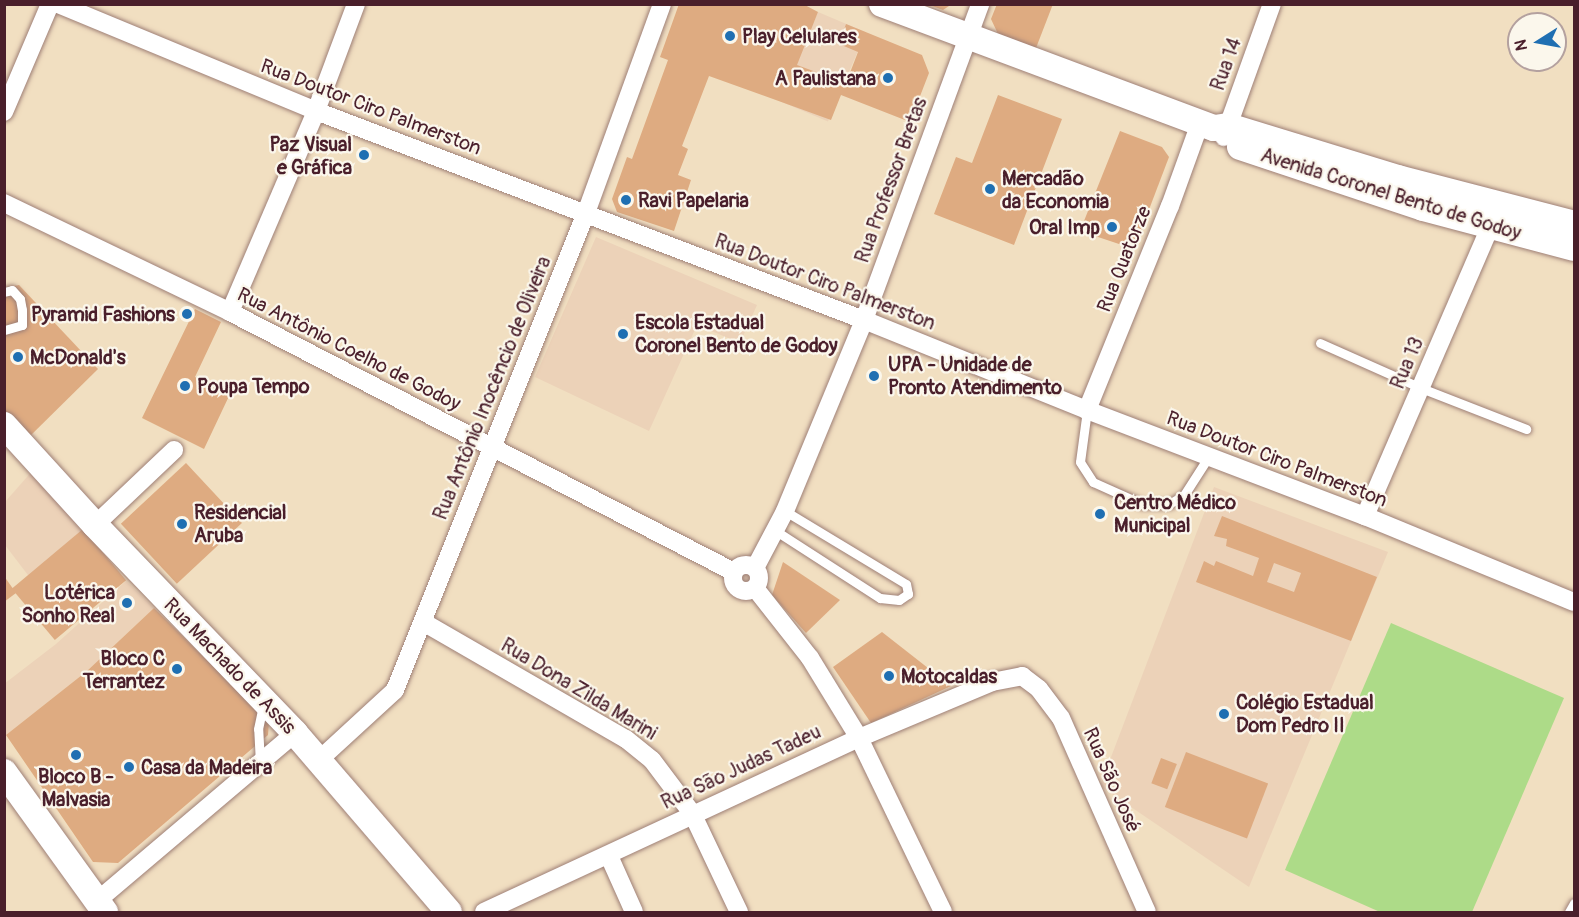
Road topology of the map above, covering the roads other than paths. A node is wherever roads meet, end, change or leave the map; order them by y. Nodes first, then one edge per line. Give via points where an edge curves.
1 (50, 4) edge
2 (58, 4) edge
3 (356, 4) edge
4 (662, 4) edge
5 (882, 4) edge
6 (980, 4) edge
7 (1272, 4) edge
8 (969, 37) junction
9 (4, 111) edge
10 (316, 111) junction
11 (1216, 129) junction
12 (4, 203) edge
13 (586, 213) junction
14 (1575, 224) edge
15 (1490, 227) junction
16 (1575, 248) edge
17 (4, 292) edge
18 (230, 312) junction
19 (864, 320) junction
20 (4, 330) edge
21 (1320, 343) dead end
22 (1420, 388) junction
23 (1087, 410) junction
24 (4, 425) edge
25 (1526, 429) dead end
26 (491, 448) junction
27 (174, 450) dead end
28 (1209, 456) junction
29 (785, 511) junction
30 (1365, 516) junction
31 (95, 525) junction
32 (776, 531) junction
33 (755, 568) junction
34 (734, 572) junction
35 (755, 588) junction
36 (1575, 602) edge
37 (423, 622) junction
38 (1022, 676) joint
39 (265, 701) junction
40 (296, 734) junction
41 (859, 738) junction
42 (318, 760) junction
43 (260, 764) junction
44 (4, 771) edge
45 (692, 813) junction
46 (609, 856) junction
47 (1575, 903) edge
48 (101, 907) edge
49 (449, 912) edge
50 (484, 912) edge
51 (634, 912) edge
52 (739, 912) edge
53 (942, 912) edge
54 (1147, 912) edge
55 (1569, 912) edge

1 - 9 street
2 - 10 street, Rua Doutor Ciro Palmerston
3 - 10 street
4 - 13 street, Rua Antônio Inocêncio de Oliveira
5 - 8 main road, Avenida Coronel Bento de Godoy
6 - 8 street, Rua Professor Bretas
7 - 11 street, Rua 14
8 - 11 main road, Avenida Coronel Bento de Godoy
8 - 19 street, Rua Professor Bretas
10 - 13 street, Rua Doutor Ciro Palmerston
10 - 18 street
11 - 14 main road, Avenida Coronel Bento de Godoy
11 - 15 main road, Avenida Coronel Bento de Godoy via 1239,147
11 - 23 street, Rua Quatorze
12 - 18 street, Rua Antônio Coelho de Godoy
13 - 19 street, Rua Doutor Ciro Palmerston
13 - 26 street, Rua Antônio Inocêncio de Oliveira
15 - 16 main road, Avenida Coronel Bento de Godoy
15 - 22 street, Rua 13
17 - 20 lane via 12,290 20,299 22,325
18 - 26 street, Rua Antônio Coelho de Godoy
19 - 23 street, Rua Doutor Ciro Palmerston
19 - 29 street, Rua Professor Bretas
21 - 22 lane
22 - 25 lane
22 - 30 street, Rua 13
23 - 28 street, Rua Doutor Ciro Palmerston
23 - 28 lane via 1080,462 1093,482 1142,504 1169,504 1184,495
24 - 31 main road, Rua Machado de Assis
26 - 34 street, Rua Antônio Coelho de Godoy
26 - 37 street, Rua Antônio Inocêncio de Oliveira
27 - 31 street
28 - 30 street, Rua Doutor Ciro Palmerston
29 - 32 street, Rua Professor Bretas
29 - 32 lane via 906,584 908,594 899,600 880,598
30 - 36 street, Rua Doutor Ciro Palmerston
31 - 39 main road, Rua Machado de Assis
32 - 33 street, Rua Professor Bretas
33 - 34 street via 743,564
33 - 35 street via 760,577
34 - 35 street, Rua Antônio Coelho de Godoy via 738,589
35 - 41 street, Rua Antônio Coelho de Godoy via 810,658
37 - 42 street, Rua Antônio Inocêncio de Oliveira via 395,690
37 - 45 street, Rua Dona Zilda Marini via 626,739 652,760
38 - 41 street, Rua São Judas Tadeu via 992,682
38 - 54 street, Rua São José via 1040,689 1060,718
39 - 40 main road, Rua Machado de Assis
39 - 43 lane via 258,729
40 - 42 main road, Rua Machado de Assis
40 - 43 street
41 - 45 street, Rua São Judas Tadeu
41 - 53 street, Rua Antônio Coelho de Godoy
42 - 49 main road, Rua Machado de Assis
43 - 48 street
44 - 48 main road
45 - 46 street, Rua São Judas Tadeu
45 - 52 street, Rua Dona Zilda Marini
46 - 50 street, Rua São Judas Tadeu
46 - 51 street
47 - 55 lane

